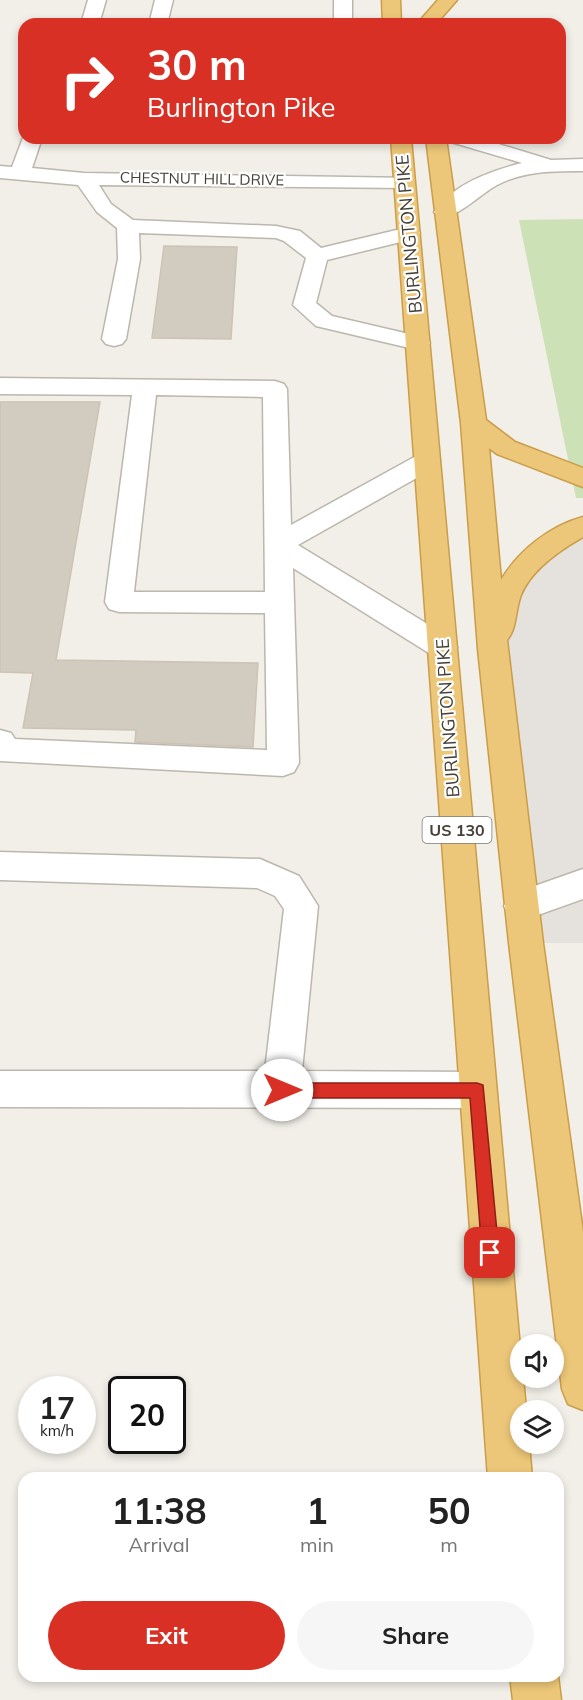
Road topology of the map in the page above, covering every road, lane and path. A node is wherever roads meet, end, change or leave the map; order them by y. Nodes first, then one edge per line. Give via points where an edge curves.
1 (98, 0) edge
2 (164, 0) edge
3 (343, 0) edge
4 (391, 0) edge
5 (423, 0) edge
6 (448, 0) edge
7 (92, 18) edge
8 (160, 18) edge
9 (343, 18) edge
10 (392, 18) edge
11 (425, 18) edge
12 (432, 18) edge
13 (28, 144) edge
14 (401, 144) edge
15 (437, 144) edge
16 (478, 144) edge
17 (547, 165) junction
18 (583, 165) edge
19 (10, 172) edge
20 (84, 179) junction
21 (404, 182) junction
22 (445, 212) junction
23 (128, 226) junction
24 (409, 233) junction
25 (317, 256) junction
26 (114, 339) dead end
27 (418, 343) junction
28 (0, 387) edge
29 (145, 388) junction
30 (474, 423) junction
31 (428, 461) junction
32 (583, 477) edge
33 (583, 526) edge
34 (277, 544) junction
35 (279, 603) junction
36 (442, 647) junction
37 (493, 649) junction
38 (0, 742) edge
39 (0, 866) edge
40 (583, 884) edge
41 (521, 906) junction
42 (0, 1089) edge
43 (282, 1090) junction
44 (477, 1090) junction
45 (583, 1389) edge
46 (509, 1472) edge
47 (535, 1682) edge
48 (537, 1700) edge

1 - 7 street
2 - 8 street
3 - 9 street
4 - 10 highway
5 - 11 highway
6 - 12 highway
13 - 19 street
14 - 21 highway, BURLINGTON PIKE / US 130
15 - 22 highway, BURLINGTON PIKE / US 130
16 - 17 street
17 - 18 street
17 - 22 street via 484,180
19 - 20 street, CHESTNUT HILL DRIVE
20 - 21 street, CHESTNUT HILL DRIVE
20 - 23 street via 104,208
21 - 24 highway, BURLINGTON PIKE / US 130
22 - 30 highway, BURLINGTON PIKE / US 130
23 - 25 street via 276,232 292,236
23 - 26 street via 129,259
24 - 25 street
24 - 27 highway, BURLINGTON PIKE / US 130
25 - 27 street via 304,305 324,321
27 - 31 highway, BURLINGTON PIKE / US 130
28 - 29 street
29 - 34 street via 275,388
29 - 35 street via 119,602
30 - 32 highway via 506,448
30 - 37 highway, BURLINGTON PIKE / US 130
31 - 34 street
31 - 36 highway, BURLINGTON PIKE / US 130
33 - 37 highway via 565,533 530,562 516,580 507,596
34 - 35 street
34 - 36 street
35 - 38 street via 283,763 7,751
36 - 44 highway, BURLINGTON PIKE / US 130
37 - 41 highway, BURLINGTON PIKE / US 130
39 - 43 street via 260,874 287,886 301,906
40 - 41 street
41 - 45 highway, BURLINGTON PIKE / US 130
42 - 43 street
43 - 44 street
44 - 46 highway, BURLINGTON PIKE / US 130
47 - 48 highway

